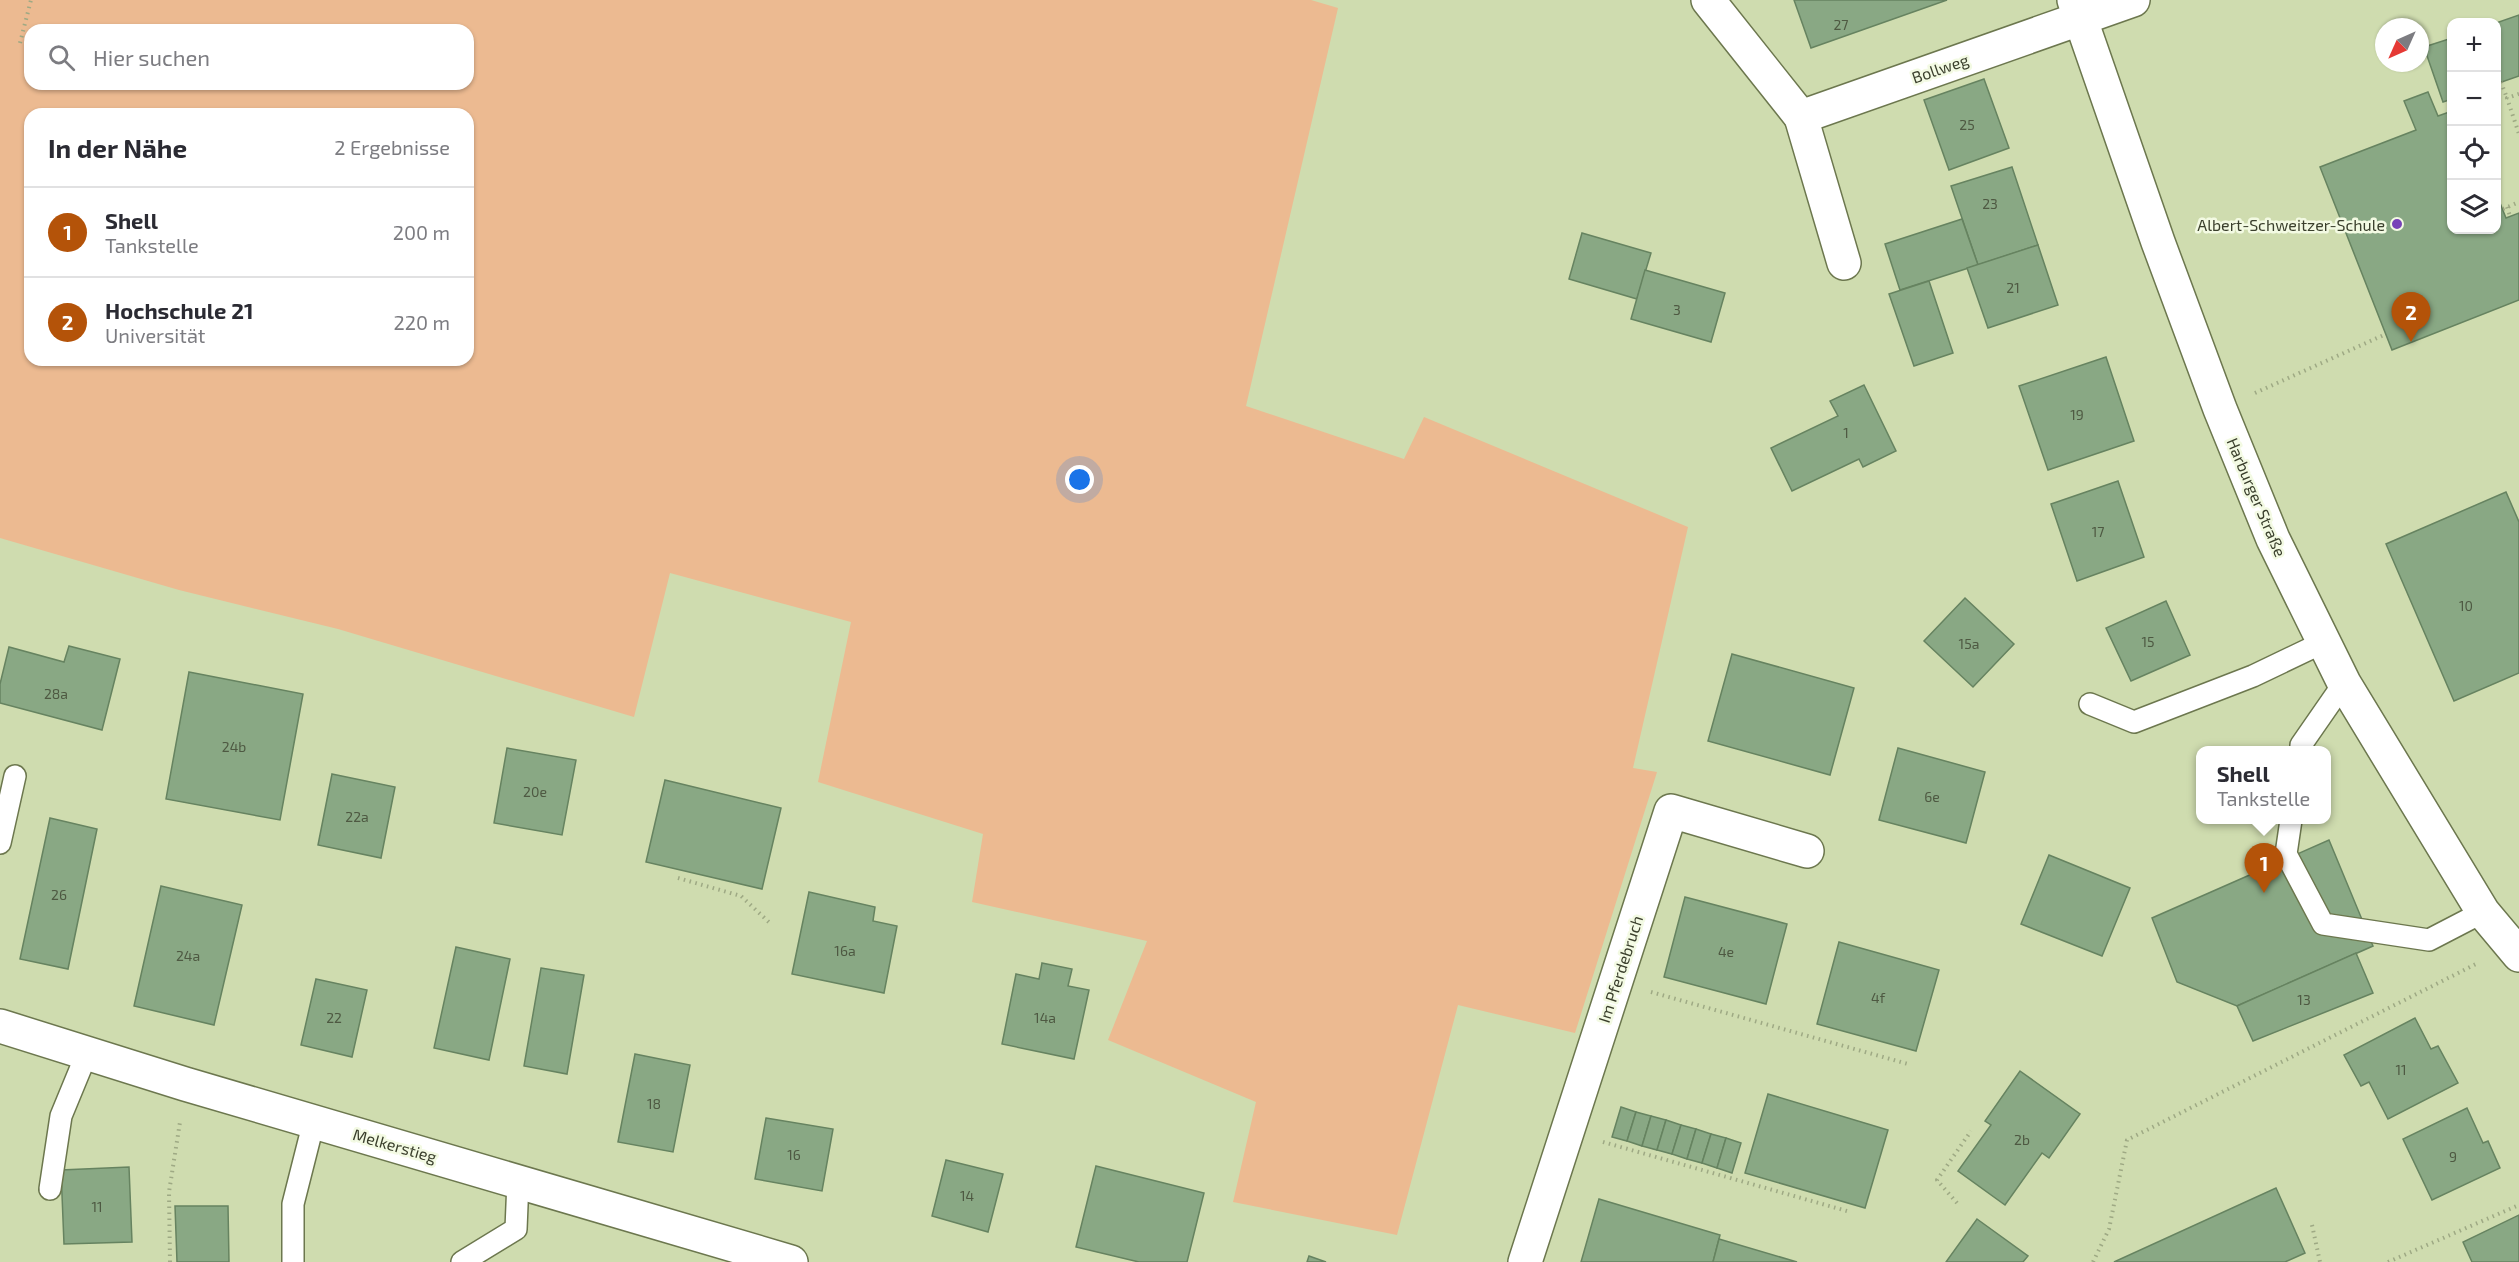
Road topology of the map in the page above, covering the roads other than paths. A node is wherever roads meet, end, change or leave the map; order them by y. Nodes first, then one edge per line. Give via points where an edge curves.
1 (1708, 0) edge
2 (2133, 0) edge
3 (2077, 9) edge
4 (1801, 117) junction
5 (1844, 263) dead end
6 (2324, 642) junction
7 (2344, 683) junction
8 (2091, 704) dead end
9 (2301, 746) edge
10 (15, 776) dead end
11 (2290, 824) edge
12 (0, 843) edge
13 (1807, 851) dead end
14 (2483, 912) junction
15 (2515, 951) edge
16 (0, 1026) edge
17 (87, 1053) junction
18 (314, 1121) junction
19 (518, 1181) junction
20 (50, 1189) dead end
21 (293, 1262) edge
22 (462, 1262) edge
23 (791, 1262) edge
24 (1525, 1262) edge

1 - 4 street
2 - 3 street, Bollweg
3 - 4 street, Bollweg
3 - 6 street, Harburger Straße via 2220,409 2273,539
4 - 5 street
6 - 7 street, Harburger Straße
6 - 8 lane via 2253,676 2134,722
7 - 9 lane
7 - 14 street, Harburger Straße
10 - 12 lane
11 - 14 lane via 2286,854 2323,924 2429,940
13 - 24 street, Im Pferdebruch via 1671,811
14 - 15 street, Harburger Straße
16 - 17 street, Melkerstieg
17 - 18 street, Melkerstieg
17 - 20 lane via 61,1116
18 - 19 street, Melkerstieg
18 - 21 lane via 293,1204
19 - 22 lane via 516,1229
19 - 23 street, Melkerstieg

